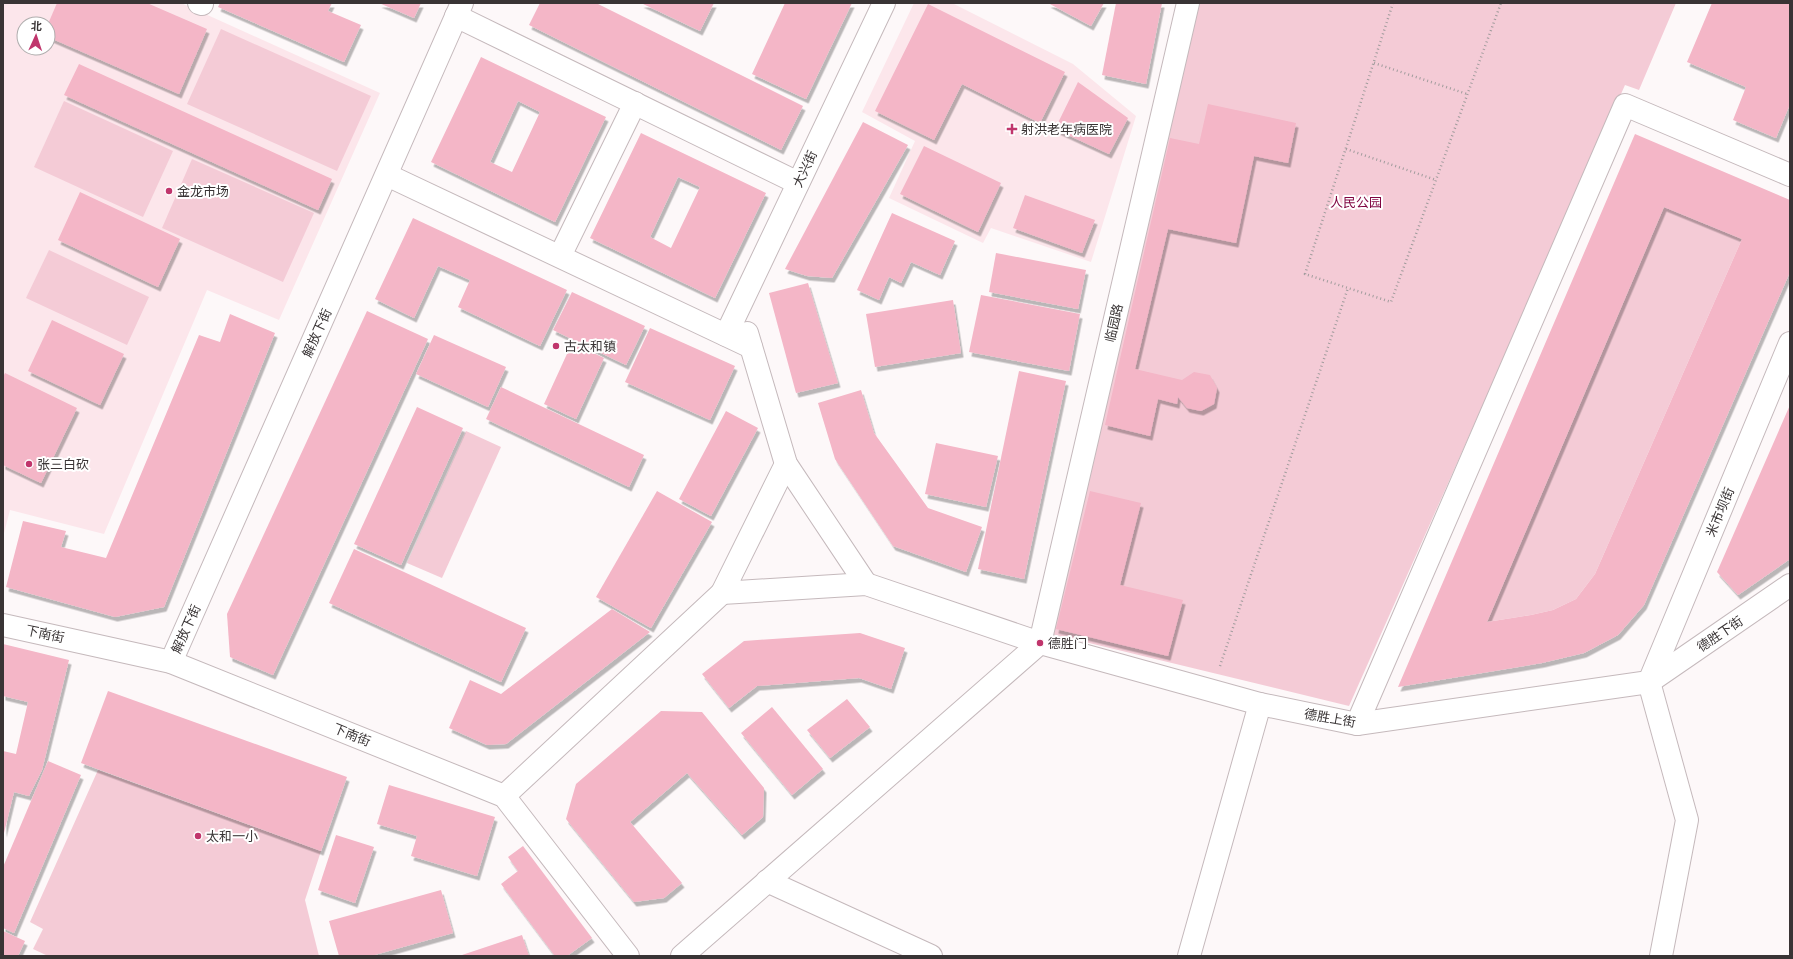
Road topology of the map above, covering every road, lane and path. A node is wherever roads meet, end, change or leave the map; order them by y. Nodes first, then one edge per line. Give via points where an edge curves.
1 (884, 3) edge
2 (1188, 3) edge
3 (1393, 3) edge
4 (1501, 3) edge
5 (459, 9) edge
6 (1374, 63) junction
7 (1467, 94) junction
8 (635, 103) junction
9 (1346, 149) junction
10 (1790, 174) edge
11 (387, 175) junction
12 (1436, 180) junction
13 (798, 183) junction
14 (560, 256) junction
15 (1348, 288) junction
16 (739, 308) junction
17 (726, 335) junction
18 (1790, 343) edge
19 (751, 347) junction
20 (786, 464) junction
21 (866, 584) junction
22 (1790, 585) edge
23 (722, 593) junction
24 (3, 625) edge
25 (1040, 643) junction
26 (171, 662) junction
27 (1649, 682) junction
28 (1212, 690) junction
29 (1260, 704) junction
30 (1356, 724) junction
31 (504, 796) junction
32 (767, 881) junction
33 (628, 956) edge
34 (682, 956) edge
35 (931, 956) edge
36 (1189, 956) edge
37 (1661, 956) edge

1 - 13 street, 大兴街
2 - 25 street, 临园路
3 - 6 path
4 - 7 path
5 - 8 street
5 - 11 street, 解放下街
6 - 7 path
6 - 9 path
7 - 12 path
8 - 13 street
8 - 14 street
9 - 12 path
9 - 15 path via 1305,274
10 - 30 street via 1625,104
11 - 14 street
11 - 26 street, 解放下街
12 - 15 path via 1391,302
13 - 16 street, 大兴街
14 - 17 street
15 - 28 path
16 - 17 street, 大兴街
16 - 19 street
17 - 19 street
18 - 27 street, 米市坝街
19 - 20 street
20 - 21 street
20 - 23 street
21 - 23 street
21 - 25 street, 德胜上街
22 - 27 street, 德胜下街
23 - 31 street
24 - 26 street, 下南街
25 - 28 street, 德胜上街
25 - 32 street
26 - 31 street, 下南街
27 - 30 street, 德胜上街
27 - 37 street via 1687,820
28 - 29 street, 德胜上街
29 - 30 street, 德胜上街
29 - 36 street
31 - 33 street
32 - 34 street
32 - 35 street

